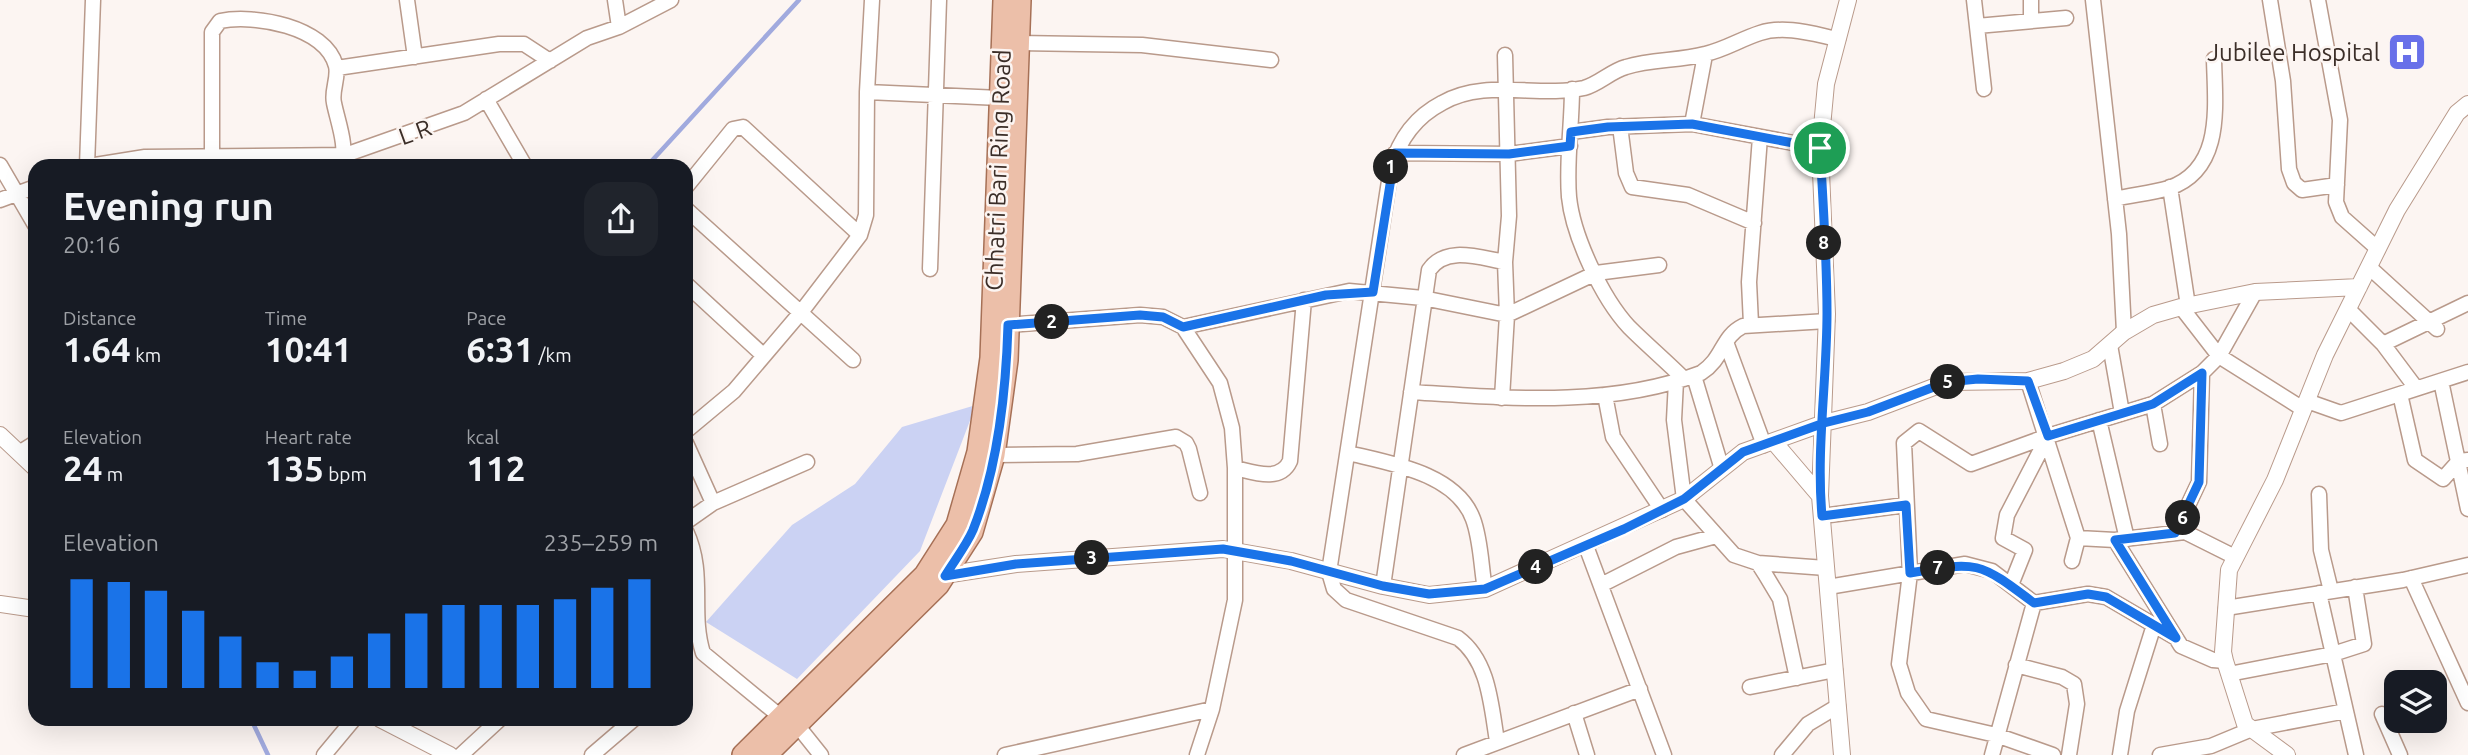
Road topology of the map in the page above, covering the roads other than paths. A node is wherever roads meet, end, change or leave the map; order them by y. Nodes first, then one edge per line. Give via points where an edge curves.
1 (93, 0) edge
2 (407, 0) edge
3 (615, 0) edge
4 (671, 0) edge
5 (872, 0) edge
6 (939, 0) edge
7 (1004, 0) edge
8 (1020, 0) edge
9 (1848, 0) edge
10 (1974, 0) edge
11 (2031, 0) edge
12 (2093, 0) edge
13 (2270, 0) edge
14 (2318, 0) edge
15 (2066, 18) dead end
16 (2031, 21) junction
17 (1977, 26) junction
18 (619, 27) junction
19 (1838, 39) junction
20 (1018, 43) junction
21 (1505, 55) dead end
22 (1705, 55) junction
23 (415, 57) junction
24 (2214, 59) dead end
25 (1271, 60) dead end
26 (550, 61) junction
27 (337, 68) junction
28 (1505, 89) junction
29 (1572, 89) junction
30 (1984, 89) dead end
31 (867, 92) junction
32 (938, 97) junction
33 (1000, 98) junction
34 (486, 99) junction
35 (2468, 104) edge
36 (1692, 124) junction
37 (1620, 126) junction
38 (1760, 137) junction
39 (1571, 139) junction
40 (1820, 148) junction
41 (1395, 153) junction
42 (1509, 154) junction
43 (212, 157) junction
44 (88, 159) edge
45 (132, 159) edge
46 (221, 159) edge
47 (343, 159) edge
48 (348, 159) edge
49 (522, 159) edge
50 (0, 165) edge
51 (693, 178) edge
52 (2337, 185) junction
53 (2170, 187) junction
54 (28, 190) edge
55 (17, 196) junction
56 (2115, 199) junction
57 (0, 200) edge
58 (28, 214) edge
59 (693, 215) edge
60 (1754, 223) junction
61 (860, 235) junction
62 (2378, 249) junction
63 (1505, 262) junction
64 (1659, 265) dead end
65 (2369, 267) junction
66 (930, 269) dead end
67 (1596, 273) junction
68 (2359, 287) junction
69 (693, 290) edge
70 (1373, 292) junction
71 (2255, 292) junction
72 (1423, 298) junction
73 (1304, 300) junction
74 (2468, 303) edge
75 (2185, 306) junction
76 (2348, 309) junction
77 (802, 311) junction
78 (1507, 315) junction
79 (1827, 320) junction
80 (1751, 324) junction
81 (1008, 325) junction
82 (2433, 325) junction
83 (1183, 327) junction
84 (2124, 332) junction
85 (1726, 342) junction
86 (2383, 344) junction
87 (2110, 345) junction
88 (763, 355) junction
89 (2219, 356) junction
90 (853, 360) dead end
91 (2468, 372) edge
92 (2202, 373) junction
93 (1685, 378) junction
94 (2028, 381) junction
95 (2441, 381) junction
96 (2417, 388) junction
97 (1411, 392) junction
98 (2400, 394) junction
99 (1605, 395) junction
100 (1502, 398) junction
101 (2153, 404) junction
102 (2305, 405) junction
103 (2122, 414) junction
104 (2099, 420) junction
105 (1824, 423) junction
106 (693, 425) edge
107 (0, 435) edge
108 (2048, 436) junction
109 (1769, 444) junction
110 (2160, 444) dead end
111 (28, 447) edge
112 (19, 453) junction
113 (1348, 453) junction
114 (994, 455) junction
115 (693, 459) edge
116 (2463, 460) edge
117 (28, 461) edge
118 (807, 462) dead end
119 (1401, 466) junction
120 (1721, 466) junction
121 (1236, 468) junction
122 (1200, 493) dead end
123 (2319, 494) dead end
124 (1820, 496) junction
125 (1684, 499) junction
126 (713, 503) junction
127 (1906, 505) junction
128 (2468, 509) edge
129 (1662, 510) junction
130 (1822, 516) junction
131 (693, 517) edge
132 (2175, 533) junction
133 (1716, 536) junction
134 (2078, 538) junction
135 (2121, 539) junction
136 (1586, 545) junction
137 (693, 546) edge
138 (1234, 550) junction
139 (2235, 557) junction
140 (2072, 561) dead end
141 (1758, 563) junction
142 (2468, 565) edge
143 (1826, 568) junction
144 (1329, 572) junction
145 (1910, 573) junction
146 (935, 575) junction
147 (2410, 578) junction
148 (1601, 585) junction
149 (2011, 585) junction
150 (1383, 586) junction
151 (1828, 587) junction
152 (2356, 587) junction
153 (1485, 589) junction
154 (2325, 592) junction
155 (2034, 603) junction
156 (0, 604) edge
157 (28, 608) edge
158 (2226, 608) junction
159 (2154, 625) junction
160 (2176, 638) junction
161 (2333, 654) junction
162 (2016, 665) junction
163 (2227, 668) junction
164 (1835, 670) junction
165 (1797, 678) junction
166 (1750, 687) dead end
167 (1640, 689) junction
168 (2468, 703) edge
169 (1838, 706) junction
170 (1212, 709) junction
171 (2347, 710) junction
172 (1574, 713) junction
173 (2382, 714) dead end
174 (789, 721) junction
175 (348, 726) edge
176 (406, 726) edge
177 (492, 726) edge
178 (626, 726) edge
179 (2252, 729) junction
180 (1996, 735) junction
181 (1497, 741) junction
182 (431, 751) edge
183 (324, 755) edge
184 (450, 755) edge
185 (461, 755) edge
186 (592, 755) edge
187 (743, 755) edge
188 (766, 755) edge
189 (821, 755) edge
190 (1004, 755) edge
191 (1197, 755) edge
192 (1464, 755) edge
193 (1587, 755) edge
194 (1664, 755) edge
195 (1782, 755) edge
196 (1842, 755) edge
197 (1992, 755) edge
198 (2053, 755) edge
199 (2069, 755) edge
200 (2120, 755) edge
201 (2160, 755) edge
202 (2287, 755) edge
203 (2356, 755) edge
204 (2400, 755) edge

1 - 44 street
2 - 23 street
3 - 18 street
4 - 18 street, L R
5 - 31 street
6 - 32 street
7 - 33 main road, Chhatri Bari Ring Road
8 - 20 main road, Chhatri Bari Ring Road
9 - 19 street
10 - 17 street
11 - 16 street
12 - 56 street
13 - 52 street via 2291,176 2302,190
14 - 52 street via 2340,120
15 - 16 street
16 - 17 street
17 - 30 street
18 - 26 street, L R via 587,38
19 - 22 street via 1772,30
19 - 40 street via 1826,84
20 - 25 street via 1142,45
20 - 81 main road, Chhatri Bari Ring Road
21 - 28 street
22 - 29 street via 1640,63
22 - 36 street
23 - 26 street via 524,44
23 - 27 street
24 - 53 street via 2212,143 2206,159 2191,176
26 - 34 street, L R
27 - 43 street via 327,49 277,22 238,17 219,21 212,32
27 - 47 street via 332,94
28 - 29 street
28 - 41 street via 1442,102 1405,133
28 - 42 street
29 - 39 street
31 - 32 street
31 - 61 street via 866,215
32 - 33 street
32 - 66 street
33 - 146 main road, Chhatri Bari Ring Road via 991,359 978,452 957,525
34 - 48 street, L R via 464,113
34 - 49 street
35 - 62 street via 2432,151
36 - 37 street
36 - 38 street
37 - 39 street
37 - 60 street via 1632,187 1688,195
38 - 40 street
38 - 60 street
39 - 42 street
39 - 67 street via 1573,221
40 - 79 street
41 - 42 street
41 - 70 street
42 - 63 street
43 - 45 street, L R
43 - 46 street, L R
50 - 55 street
51 - 61 street via 733,129 743,127
52 - 62 street via 2336,202 2342,217
53 - 56 street
53 - 75 street
54 - 55 street
55 - 57 street
55 - 58 street
56 - 84 street
59 - 77 street
60 - 80 street
61 - 77 street
62 - 65 street
63 - 72 street via 1443,257 1429,270
63 - 78 street
64 - 67 street
65 - 68 street
65 - 82 street
67 - 78 street
67 - 93 street via 1629,326
68 - 71 street
68 - 76 street
69 - 88 street
70 - 72 street
70 - 73 street via 1349,291
70 - 113 street
71 - 75 street
71 - 89 street
72 - 78 street
72 - 97 street
73 - 83 street
73 - 121 street via 1290,461 1273,474
74 - 82 street
75 - 84 street via 2153,315
75 - 89 street
76 - 86 street
76 - 102 street
77 - 88 street
77 - 90 street
78 - 100 street
79 - 80 street
79 - 105 street
80 - 85 street via 1736,329
81 - 83 street via 1140,315 1163,317
81 - 114 main road, Chhatri Bari Ring Road
82 - 86 street
83 - 121 street via 1220,383
84 - 87 street
85 - 93 street via 1714,365
85 - 109 street
86 - 96 street
87 - 94 street via 2093,359
87 - 103 street
88 - 106 street via 734,391
89 - 92 street
89 - 102 street
91 - 95 street
92 - 101 street
92 - 132 street via 2199,482
93 - 99 street
93 - 120 street
93 - 125 street via 1674,420
94 - 105 street via 1947,382
94 - 108 street
95 - 96 street
95 - 116 street
96 - 98 street
97 - 100 street
97 - 119 street
98 - 102 street via 2341,413
98 - 116 street via 2415,460 2443,479
99 - 100 street
99 - 129 street via 1613,437
101 - 103 street
101 - 110 street
102 - 139 street via 2275,480
103 - 104 street
104 - 108 street
104 - 135 street
105 - 109 street
105 - 124 street
107 - 112 street
108 - 127 street via 1971,464 1919,431 1904,443
108 - 134 street
108 - 149 street via 2007,515 2003,538 2025,550
109 - 120 street via 1743,452
109 - 124 street
111 - 112 street
112 - 117 street
113 - 119 street
113 - 144 street
114 - 122 street via 1077,454 1176,437 1189,449
114 - 146 main road, Chhatri Bari Ring Road via 972,532
115 - 126 street
116 - 128 street
118 - 126 street
119 - 150 street
119 - 153 street via 1434,480 1465,505 1473,519
120 - 125 street
121 - 138 street
123 - 154 street
124 - 130 street
125 - 129 street
125 - 133 street
126 - 131 street
127 - 130 street
127 - 145 street
129 - 136 street
130 - 143 street
132 - 135 street
132 - 139 street via 2185,532
133 - 141 street via 1734,555
133 - 148 street via 1676,547
134 - 135 street
134 - 140 street
135 - 160 street
136 - 148 street
136 - 153 street
137 - 174 street via 698,637 704,653
138 - 144 street
138 - 146 street via 1016,564
138 - 170 street via 1235,600
139 - 158 street via 2229,570
141 - 143 street
141 - 165 street via 1780,599
142 - 147 street
143 - 151 street
144 - 150 street
144 - 181 street via 1334,589 1346,600 1466,644 1481,667
145 - 149 street via 1965,564 1992,571
145 - 151 street
145 - 180 street via 1899,664 1908,693 1926,719
146 - 174 main road, Chhatri Bari Ring Road
147 - 152 street
147 - 168 street
148 - 167 street
149 - 155 street
150 - 153 street via 1429,594
151 - 164 street
152 - 154 street
152 - 161 street via 2364,644
154 - 158 street
154 - 161 street
155 - 159 street via 2088,594 2106,597
155 - 162 street
156 - 157 street
158 - 163 street via 2222,652
159 - 160 street
159 - 200 street via 2127,711
160 - 163 street via 2182,646
161 - 163 street
161 - 171 street
162 - 180 street
162 - 199 street via 2074,684 2077,704
163 - 179 street via 2245,724
164 - 165 street
164 - 169 street
165 - 166 street
167 - 172 street
167 - 194 street
169 - 195 street via 1802,729
169 - 196 street
170 - 190 street
170 - 191 street
171 - 179 street
171 - 203 street
172 - 181 street
172 - 193 street
173 - 204 street
174 - 187 main road, Chhatri Bari Ring Road
174 - 188 main road, Chhatri Bari Ring Road
174 - 189 street
175 - 183 street
176 - 182 street
177 - 185 street
178 - 186 street
179 - 201 street via 2211,746
179 - 202 street
180 - 197 street
180 - 198 street
181 - 192 street
182 - 184 street

